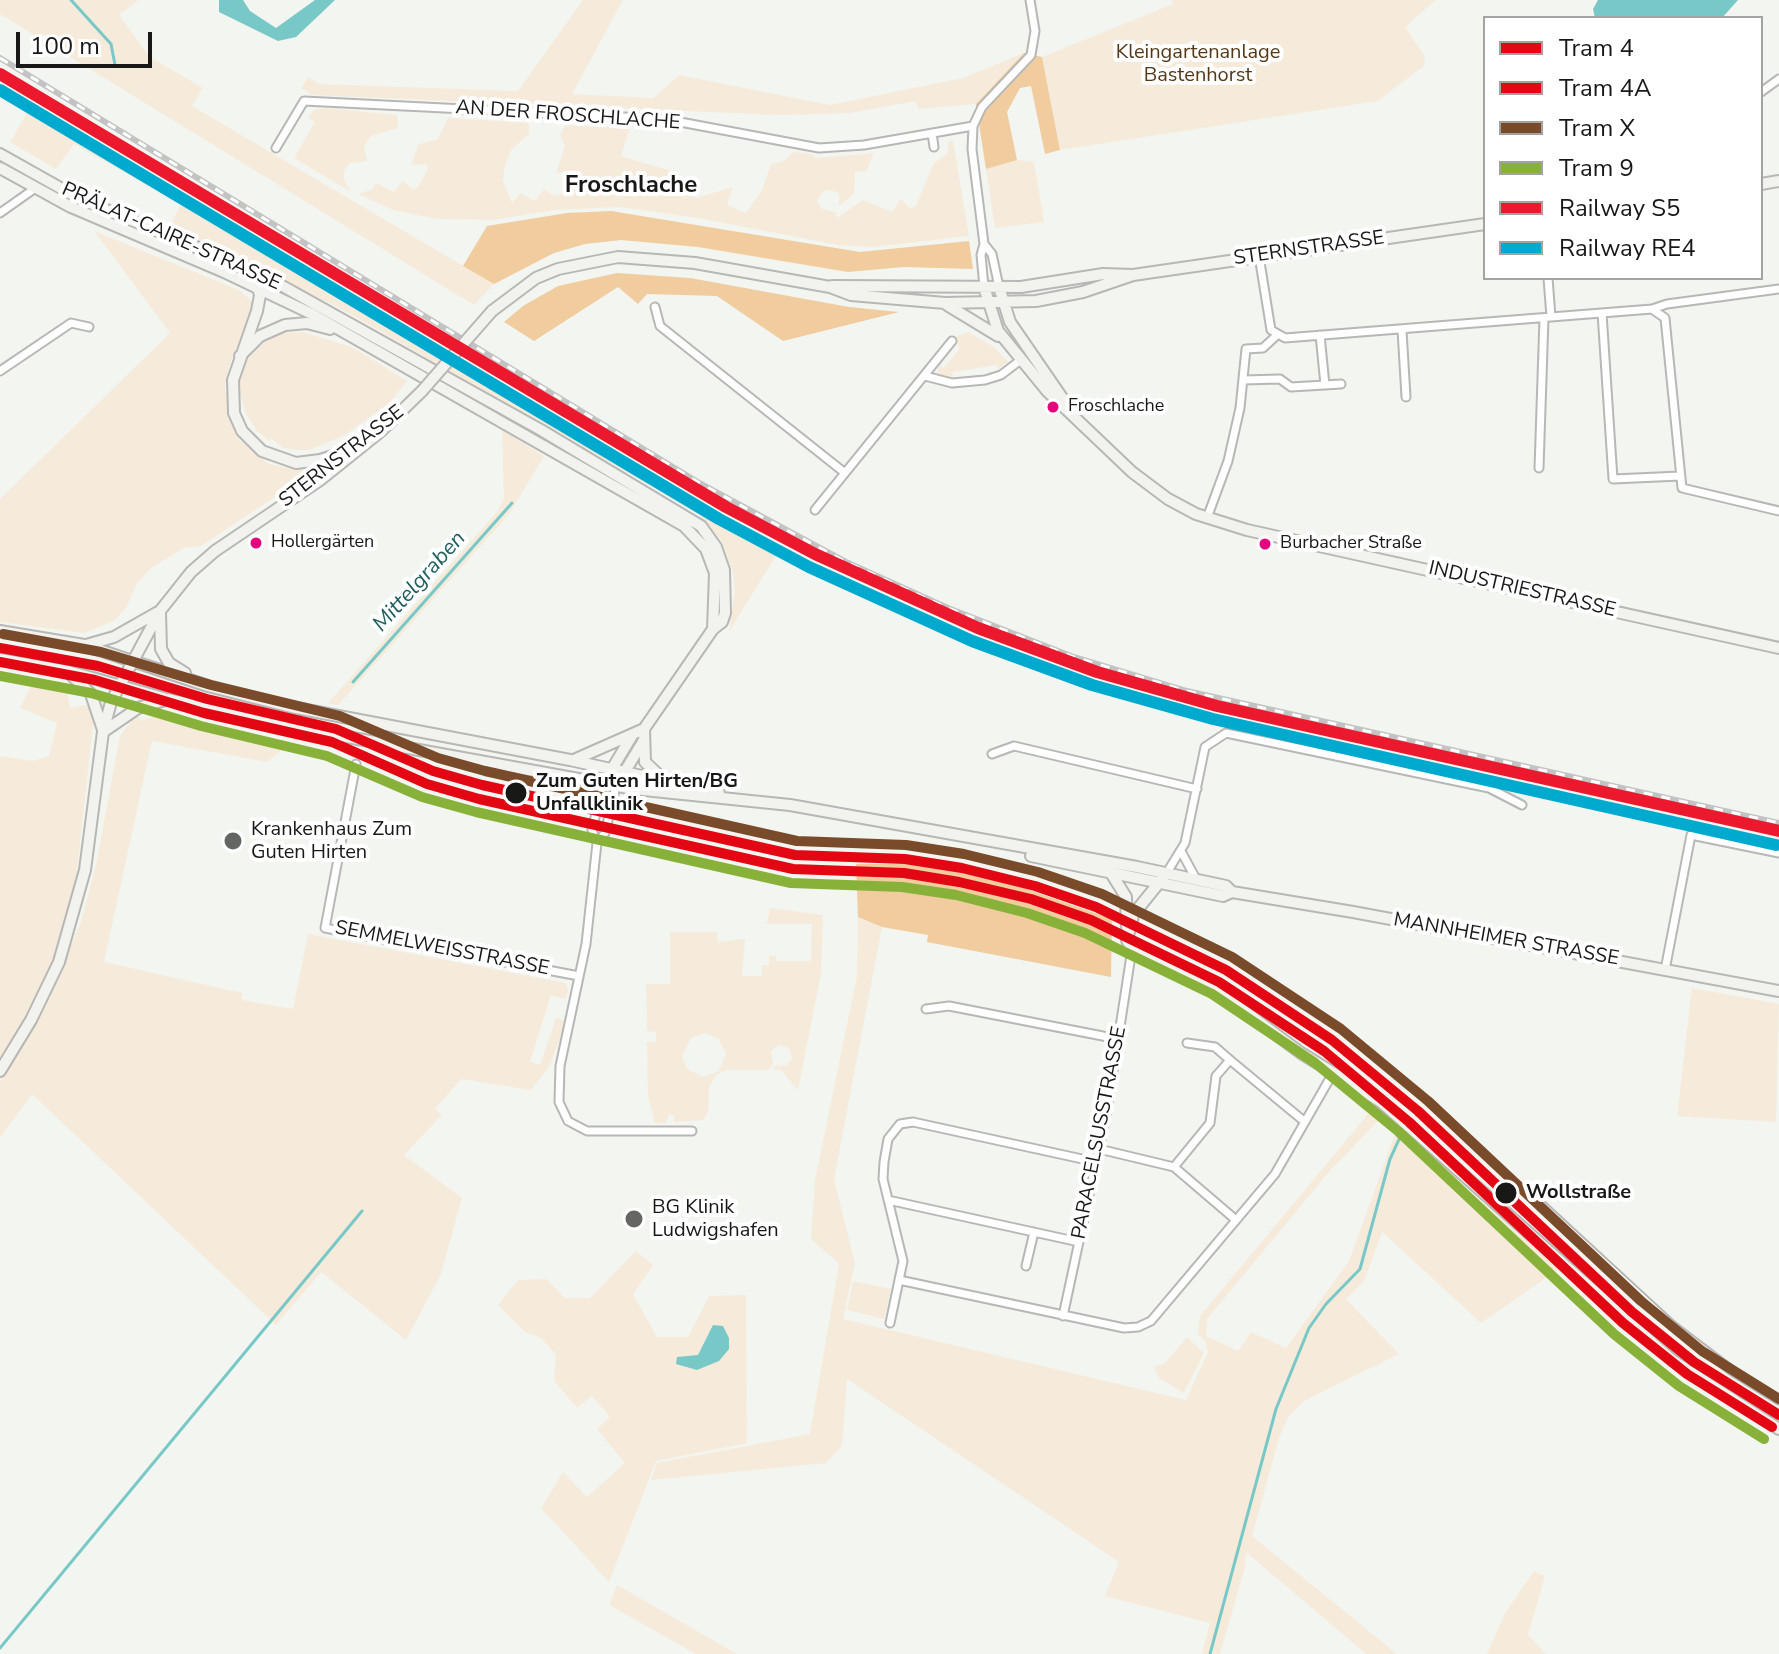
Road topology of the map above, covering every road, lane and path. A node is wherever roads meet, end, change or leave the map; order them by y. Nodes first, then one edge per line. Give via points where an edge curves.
1 (1030, 0) edge
2 (973, 126) junction
3 (932, 133) junction
4 (934, 147) dead end
5 (276, 148) dead end
6 (0, 154) edge
7 (0, 168) edge
8 (37, 184) junction
9 (0, 213) edge
10 (125, 223) junction
11 (1483, 224) edge
12 (984, 244) junction
13 (1259, 256) junction
14 (238, 265) junction
15 (1133, 275) junction
16 (1548, 280) edge
17 (830, 287) junction
18 (984, 287) junction
19 (999, 287) junction
20 (259, 288) junction
21 (1779, 289) edge
22 (945, 303) junction
23 (1003, 303) junction
24 (986, 304) junction
25 (655, 307) dead end
26 (1656, 311) junction
27 (1602, 313) junction
28 (1548, 318) junction
29 (89, 327) dead end
30 (1402, 330) junction
31 (347, 334) junction
32 (1320, 335) junction
33 (1276, 336) junction
34 (952, 341) dead end
35 (1006, 342) junction
36 (240, 356) junction
37 (1026, 357) junction
38 (0, 371) edge
39 (925, 376) junction
40 (1243, 380) junction
41 (1341, 384) dead end
42 (1325, 385) junction
43 (1406, 397) dead end
44 (485, 404) junction
45 (364, 445) junction
46 (1539, 468) dead end
47 (845, 473) junction
48 (1680, 476) junction
49 (815, 510) dead end
50 (1779, 511) edge
51 (1207, 518) junction
52 (160, 611) junction
53 (0, 631) edge
54 (84, 645) junction
55 (1779, 648) edge
56 (0, 659) edge
57 (130, 661) junction
58 (68, 671) junction
59 (118, 685) junction
60 (208, 686) junction
61 (167, 699) junction
62 (103, 732) junction
63 (641, 733) junction
64 (992, 754) dead end
65 (570, 760) junction
66 (356, 764) dead end
67 (610, 768) junction
68 (623, 771) junction
69 (664, 780) junction
70 (603, 784) junction
71 (616, 786) junction
72 (1197, 789) junction
73 (691, 790) junction
74 (1522, 805) dead end
75 (597, 843) junction
76 (988, 843) junction
77 (1182, 853) junction
78 (1779, 853) edge
79 (1111, 873) junction
80 (1162, 878) junction
81 (1196, 880) junction
82 (1232, 892) junction
83 (1129, 945) junction
84 (1665, 970) junction
85 (579, 976) junction
86 (1779, 991) edge
87 (926, 1009) dead end
88 (1118, 1039) junction
89 (1187, 1043) dead end
90 (1230, 1060) junction
91 (0, 1071) edge
92 (1333, 1073) junction
93 (1305, 1122) junction
94 (692, 1131) dead end
95 (1099, 1149) junction
96 (1096, 1162) junction
97 (1174, 1167) junction
98 (1531, 1195) dead end
99 (888, 1200) junction
100 (1236, 1220) junction
101 (1034, 1232) junction
102 (1079, 1242) junction
103 (1026, 1266) dead end
104 (899, 1280) junction
105 (1063, 1316) junction
106 (890, 1323) dead end
107 (1779, 1400) edge
108 (1779, 1429) edge

1 - 2 street via 1035,31 1031,55 982,107
2 - 3 street, AN DER FROSCHLACHE
2 - 12 street
3 - 4 street
3 - 5 street, AN DER FROSCHLACHE via 819,148 664,119 304,101
6 - 8 street, PRÄLAT-CAIRE-STRASSE
7 - 8 street, PRÄLAT-CAIRE-STRASSE
8 - 9 street
8 - 10 street, PRÄLAT-CAIRE-STRASSE
10 - 14 street, PRÄLAT-CAIRE-STRASSE
10 - 20 street, PRÄLAT-CAIRE-STRASSE
11 - 13 street, STERNSTRASSE
12 - 18 street
12 - 19 street via 992,254
13 - 15 street, STERNSTRASSE
13 - 33 street
14 - 20 street
14 - 44 street, PRÄLAT-CAIRE-STRASSE via 340,316
15 - 19 street, STERNSTRASSE
15 - 23 street, STERNSTRASSE via 1083,292
16 - 28 street
17 - 18 street, STERNSTRASSE
17 - 22 street, STERNSTRASSE via 851,295
17 - 45 street, STERNSTRASSE, bridge via 695,263 618,257 580,262 536,278 492,311 422,391
18 - 19 street, STERNSTRASSE
18 - 24 street, INDUSTRIESTRASSE
19 - 23 street, INDUSTRIESTRASSE
20 - 31 street, PRÄLAT-CAIRE-STRASSE
20 - 36 street via 257,311
21 - 26 street via 1667,304
22 - 24 street, STERNSTRASSE
22 - 35 street
23 - 24 street, STERNSTRASSE
23 - 37 street, INDUSTRIESTRASSE
24 - 35 street, INDUSTRIESTRASSE
25 - 47 street via 660,326
26 - 27 street
26 - 48 street via 1665,318
27 - 28 street
27 - 48 street via 1613,479
28 - 30 street
28 - 46 street
29 - 38 street via 71,323
30 - 32 street
30 - 43 street
31 - 36 street via 307,323 285,325 260,336
31 - 44 street, PRÄLAT-CAIRE-STRASSE
32 - 33 street
32 - 42 street
33 - 40 street via 1263,348 1246,349
34 - 39 street
35 - 37 street, INDUSTRIESTRASSE
36 - 45 street via 233,380 234,413 251,443 278,459 320,460
37 - 39 street via 985,380 952,383
37 - 51 street, INDUSTRIESTRASSE via 1068,407 1153,488
39 - 47 street
40 - 42 street via 1280,379 1291,387
40 - 51 street via 1228,461
41 - 42 street
44 - 63 street, PRÄLAT-CAIRE-STRASSE via 689,517 710,538 724,570 722,622
45 - 52 street, STERNSTRASSE via 215,551
47 - 49 street
48 - 50 street via 1682,488
51 - 55 street, INDUSTRIESTRASSE
52 - 54 street via 108,640
52 - 57 street, STERNSTRASSE
52 - 60 street via 165,657
53 - 54 street, MANNHEIMER STRASSE
54 - 57 street, MANNHEIMER STRASSE
56 - 58 street, MANNHEIMER STRASSE
57 - 59 street, STERNSTRASSE
57 - 60 street, MANNHEIMER STRASSE
58 - 59 street, MANNHEIMER STRASSE
58 - 62 street via 91,694
59 - 61 street, MANNHEIMER STRASSE
59 - 62 street, STERNSTRASSE
60 - 65 street, MANNHEIMER STRASSE
61 - 62 street via 138,708
61 - 70 street, MANNHEIMER STRASSE via 310,731
62 - 91 street via 92,829 75,910 45,992
63 - 65 street
63 - 67 street, PRÄLAT-CAIRE-STRASSE
63 - 68 street, PRÄLAT-CAIRE-STRASSE
63 - 69 street via 645,762
64 - 72 street via 1014,746
65 - 67 street, MANNHEIMER STRASSE
66 - 85 street, SEMMELWEISSTRASSE via 325,928
67 - 68 street, MANNHEIMER STRASSE
67 - 70 street, PRÄLAT-CAIRE-STRASSE
68 - 69 street, MANNHEIMER STRASSE
68 - 71 street, PRÄLAT-CAIRE-STRASSE
69 - 73 street, MANNHEIMER STRASSE
70 - 71 street, MANNHEIMER STRASSE
70 - 75 street via 592,830
71 - 73 street, MANNHEIMER STRASSE
71 - 75 street via 605,833
72 - 74 street via 1205,747 1218,735 1235,732 1489,788
72 - 77 street
73 - 76 street, MANNHEIMER STRASSE
75 - 85 street
76 - 79 street, MANNHEIMER STRASSE
76 - 80 street, MANNHEIMER STRASSE
77 - 80 street
77 - 81 street
78 - 84 street via 1691,835
79 - 80 street, MANNHEIMER STRASSE
79 - 83 street via 1126,897
80 - 81 street, MANNHEIMER STRASSE
80 - 82 street, MANNHEIMER STRASSE via 1223,896
80 - 83 street via 1133,915
81 - 82 street, MANNHEIMER STRASSE
82 - 84 street, MANNHEIMER STRASSE
83 - 88 street, PARACELSUSSTRASSE
83 - 92 street via 1203,980
84 - 86 street, MANNHEIMER STRASSE
85 - 94 street via 560,1066 559,1102 568,1121 587,1131
87 - 88 street via 949,1006
88 - 95 street, PARACELSUSSTRASSE
89 - 90 street via 1215,1047
90 - 93 street
90 - 97 street via 1216,1076 1210,1123
92 - 93 street
92 - 108 street via 1381,1102 1672,1360
93 - 100 street via 1275,1174
95 - 96 street, PARACELSUSSTRASSE
95 - 97 street
96 - 99 street via 913,1122 900,1124 888,1139 884,1162
96 - 102 street, PARACELSUSSTRASSE
97 - 100 street
98 - 107 street via 1673,1326
99 - 101 street
99 - 104 street via 903,1261
100 - 105 street via 1151,1321 1124,1328
101 - 102 street
101 - 103 street
102 - 105 street, PARACELSUSSTRASSE
104 - 105 street
104 - 106 street

